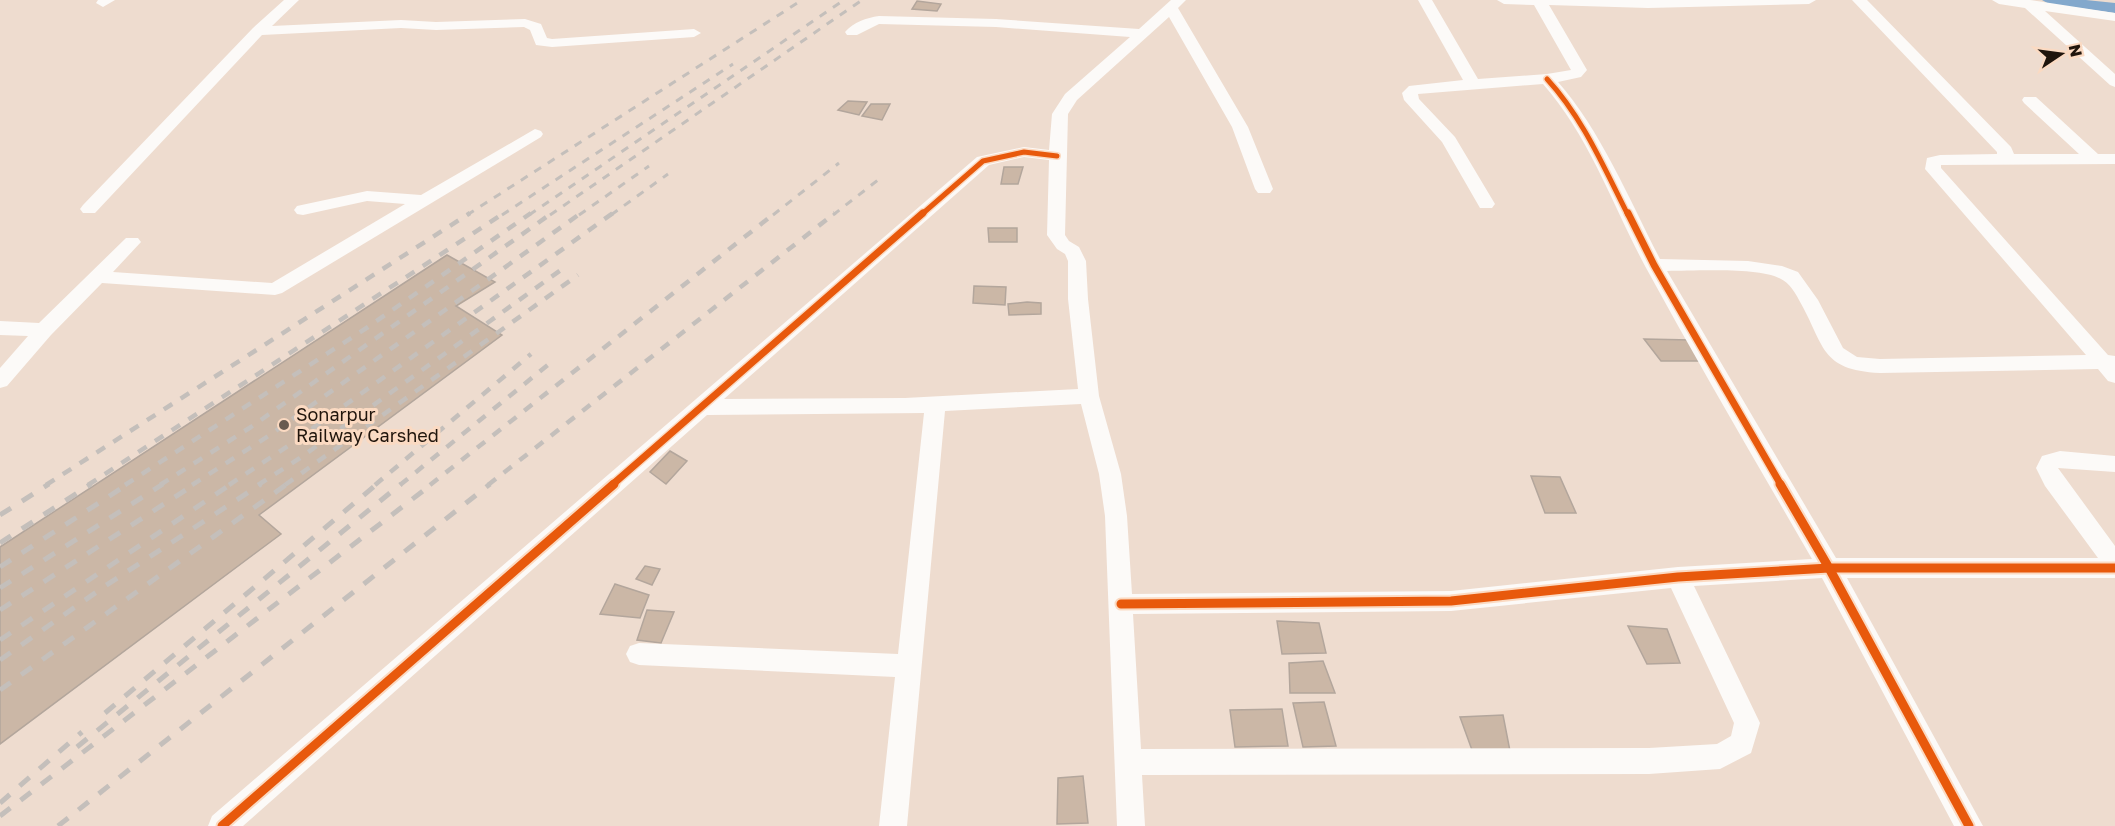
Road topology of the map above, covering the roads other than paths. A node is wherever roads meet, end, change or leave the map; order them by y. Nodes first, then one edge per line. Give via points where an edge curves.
1 (292, 0) edge
2 (1425, 0) edge
3 (1504, 0) edge
4 (1809, 0) edge
5 (1859, 0) edge
6 (1999, 0) edge
7 (2076, 0) edge
8 (1539, 2) junction
9 (1175, 4) edge
10 (2029, 4) junction
11 (2115, 5) edge
12 (2115, 17) edge
13 (258, 31) junction
14 (852, 32) dead end
15 (694, 33) dead end
16 (1139, 33) junction
17 (1547, 79) junction
18 (2115, 82) edge
19 (1473, 84) junction
20 (2030, 100) dead end
21 (536, 134) dead end
22 (1057, 156) junction
23 (2006, 159) junction
24 (2094, 159) junction
25 (2115, 159) edge
26 (1264, 189) dead end
27 (424, 200) junction
28 (1486, 204) dead end
29 (88, 209) dead end
30 (303, 210) dead end
31 (132, 242) dead end
32 (1654, 265) junction
33 (99, 277) junction
34 (0, 328) edge
35 (44, 330) junction
36 (2111, 367) edge
37 (0, 381) edge
38 (1089, 396) junction
39 (935, 405) junction
40 (704, 407) junction
41 (2115, 464) edge
42 (2115, 566) edge
43 (1829, 568) junction
44 (1678, 577) junction
45 (1121, 604) junction
46 (639, 654) dead end
47 (909, 666) junction
48 (1129, 762) junction
49 (222, 826) edge
50 (893, 826) edge
51 (1131, 826) edge
52 (1969, 826) edge

1 - 13 street
2 - 19 street
3 - 8 street
4 - 8 street
5 - 23 street via 1995,138
6 - 10 street
7 - 11 street
8 - 17 street via 1579,70 1576,74
9 - 16 street
9 - 26 street via 1240,126
10 - 12 street
10 - 18 street
13 - 15 street via 525,23 536,27 539,39 546,43
13 - 29 street
14 - 16 street via 879,20
16 - 22 street via 1065,104 1058,123
17 - 19 street
17 - 32 street via 1565,99 1597,152
19 - 28 street via 1427,87 1410,93 1449,140
20 - 24 street
21 - 27 street
22 - 38 street via 1056,235 1073,251 1077,261
22 - 40 street via 1024,152 983,161
23 - 24 street
23 - 36 street via 1940,160 1933,162 1933,169
24 - 25 street
27 - 30 street via 367,196
27 - 33 street via 275,289
31 - 33 street
32 - 36 street via 1785,272 1798,282 1835,352 1856,364
32 - 43 street
33 - 35 street
34 - 35 street
35 - 37 street
38 - 39 street
38 - 45 street via 1112,484
39 - 40 street
39 - 47 street
40 - 49 street
41 - 42 street via 2060,459 2050,462 2047,468
42 - 43 street
43 - 44 street
43 - 52 street
44 - 45 street via 1451,601
44 - 48 street via 1747,723 1742,744 1720,756 1637,761
45 - 48 street
46 - 47 street
47 - 50 street
48 - 51 street

